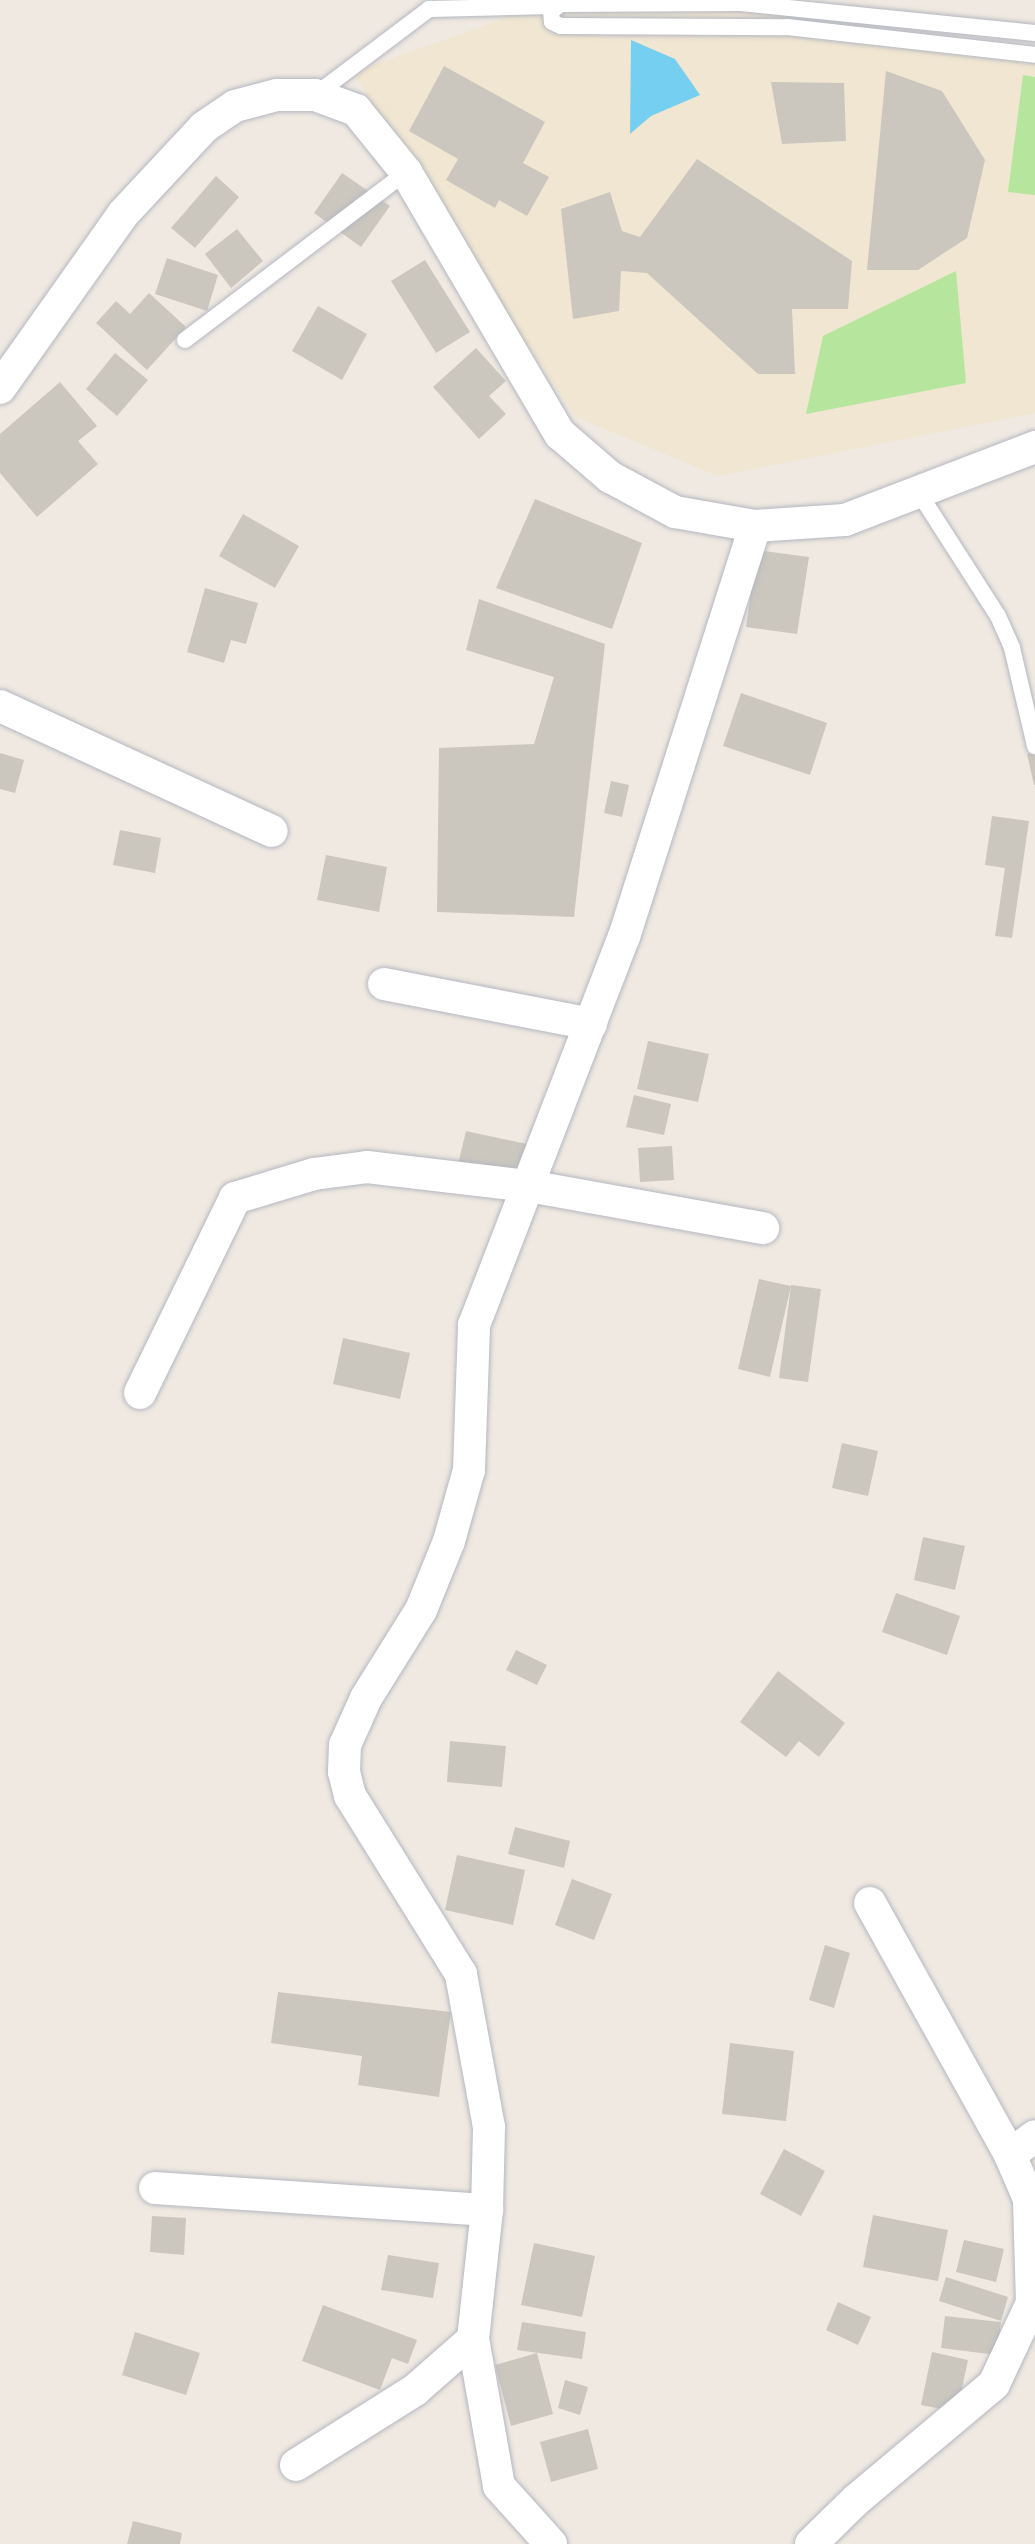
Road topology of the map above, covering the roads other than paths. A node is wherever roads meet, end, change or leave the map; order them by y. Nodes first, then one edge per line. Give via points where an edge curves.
1 (554, 6) junction
2 (1035, 33) edge
3 (1035, 55) edge
4 (315, 94) junction
5 (406, 172) junction
6 (185, 340) dead end
7 (0, 388) edge
8 (1035, 447) edge
9 (918, 493) junction
10 (755, 526) junction
11 (0, 706) edge
12 (1035, 746) edge
13 (272, 831) dead end
14 (384, 984) dead end
15 (591, 1024) junction
16 (529, 1186) junction
17 (763, 1228) dead end
18 (140, 1394) dead end
19 (870, 1903) dead end
20 (1035, 2136) edge
21 (1010, 2155) junction
22 (155, 2188) dead end
23 (487, 2210) junction
24 (473, 2339) junction
25 (296, 2465) dead end
26 (551, 2544) edge
27 (811, 2544) edge

1 - 2 lane via 789,5
1 - 3 lane via 552,22 561,26 787,27
1 - 4 lane via 429,9
4 - 5 street via 356,110
4 - 7 street via 277,95 235,106 204,127 123,214
5 - 6 lane
5 - 10 street via 560,434 610,477 675,512
8 - 9 street
9 - 10 street via 845,520
9 - 12 lane via 998,616 1012,648
10 - 15 street via 624,937
11 - 13 street
14 - 15 street
15 - 16 street
16 - 17 street
16 - 18 street via 345,1168 235,1198
16 - 23 street via 474,1325 469,1470 449,1541 421,1610 366,1698 345,1745 344,1772 350,1796 461,1974 489,2127
19 - 21 street
20 - 21 street
21 - 27 street via 1029,2199 1032,2303 994,2384 856,2500
22 - 23 street
23 - 24 street
24 - 25 street via 415,2390
24 - 26 street via 499,2486

